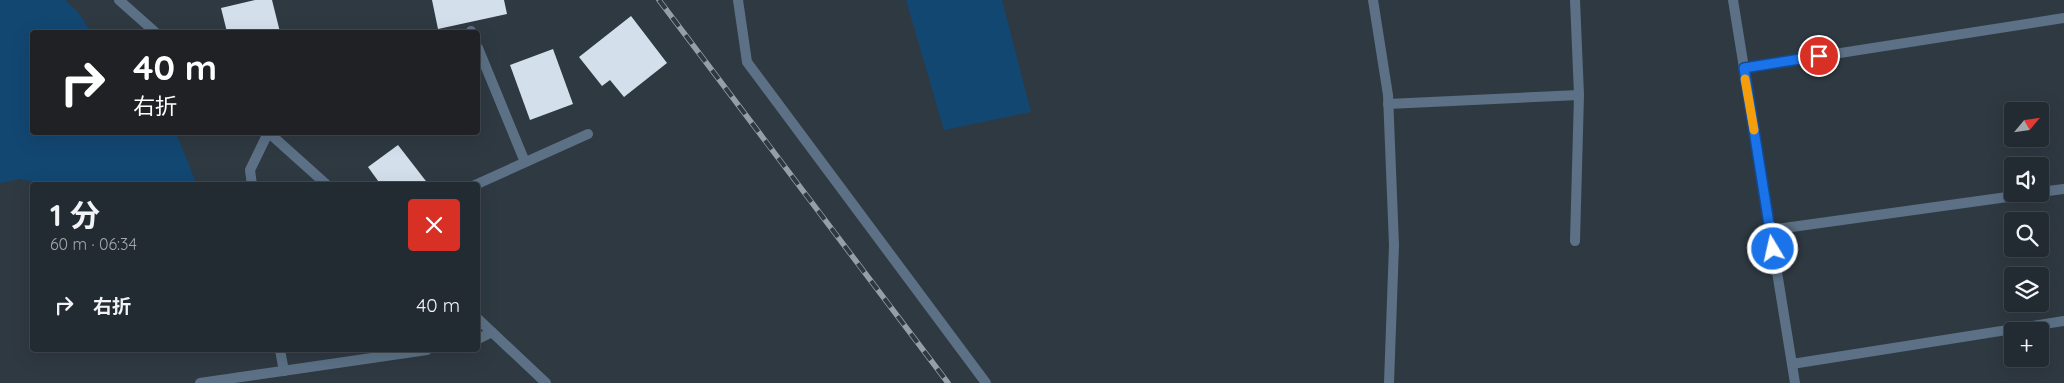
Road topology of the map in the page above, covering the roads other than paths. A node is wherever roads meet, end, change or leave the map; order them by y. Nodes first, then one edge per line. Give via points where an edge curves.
1 (119, 0) edge
2 (738, 0) edge
3 (1372, 0) edge
4 (1575, 0) edge
5 (1734, 0) edge
6 (2064, 18) edge
7 (153, 30) edge
8 (480, 53) edge
9 (1744, 68) junction
10 (1580, 95) junction
11 (1388, 104) junction
12 (588, 134) dead end
13 (267, 135) edge
14 (270, 135) edge
15 (525, 162) junction
16 (252, 182) edge
17 (324, 182) edge
18 (480, 183) edge
19 (2064, 189) edge
20 (2049, 191) edge
21 (2004, 197) edge
22 (1770, 230) junction
23 (1574, 241) dead end
24 (480, 321) edge
25 (2064, 321) edge
26 (492, 332) junction
27 (480, 338) edge
28 (280, 352) edge
29 (413, 352) edge
30 (1792, 364) junction
31 (284, 371) junction
32 (200, 383) edge
33 (546, 383) edge
34 (986, 383) edge
35 (1389, 383) edge
36 (1795, 383) edge

1 - 7 street
2 - 34 street via 747,62
3 - 11 street
4 - 10 street
5 - 9 street
6 - 9 street
8 - 15 street
9 - 22 street
10 - 11 street
10 - 23 street
11 - 35 street via 1394,245
12 - 15 street
13 - 16 street via 250,170
14 - 17 street
15 - 18 street
19 - 20 street
21 - 22 street
22 - 30 street
24 - 26 street
25 - 30 street
26 - 27 street
26 - 33 street
28 - 31 street
29 - 31 street
30 - 36 street
31 - 32 street

